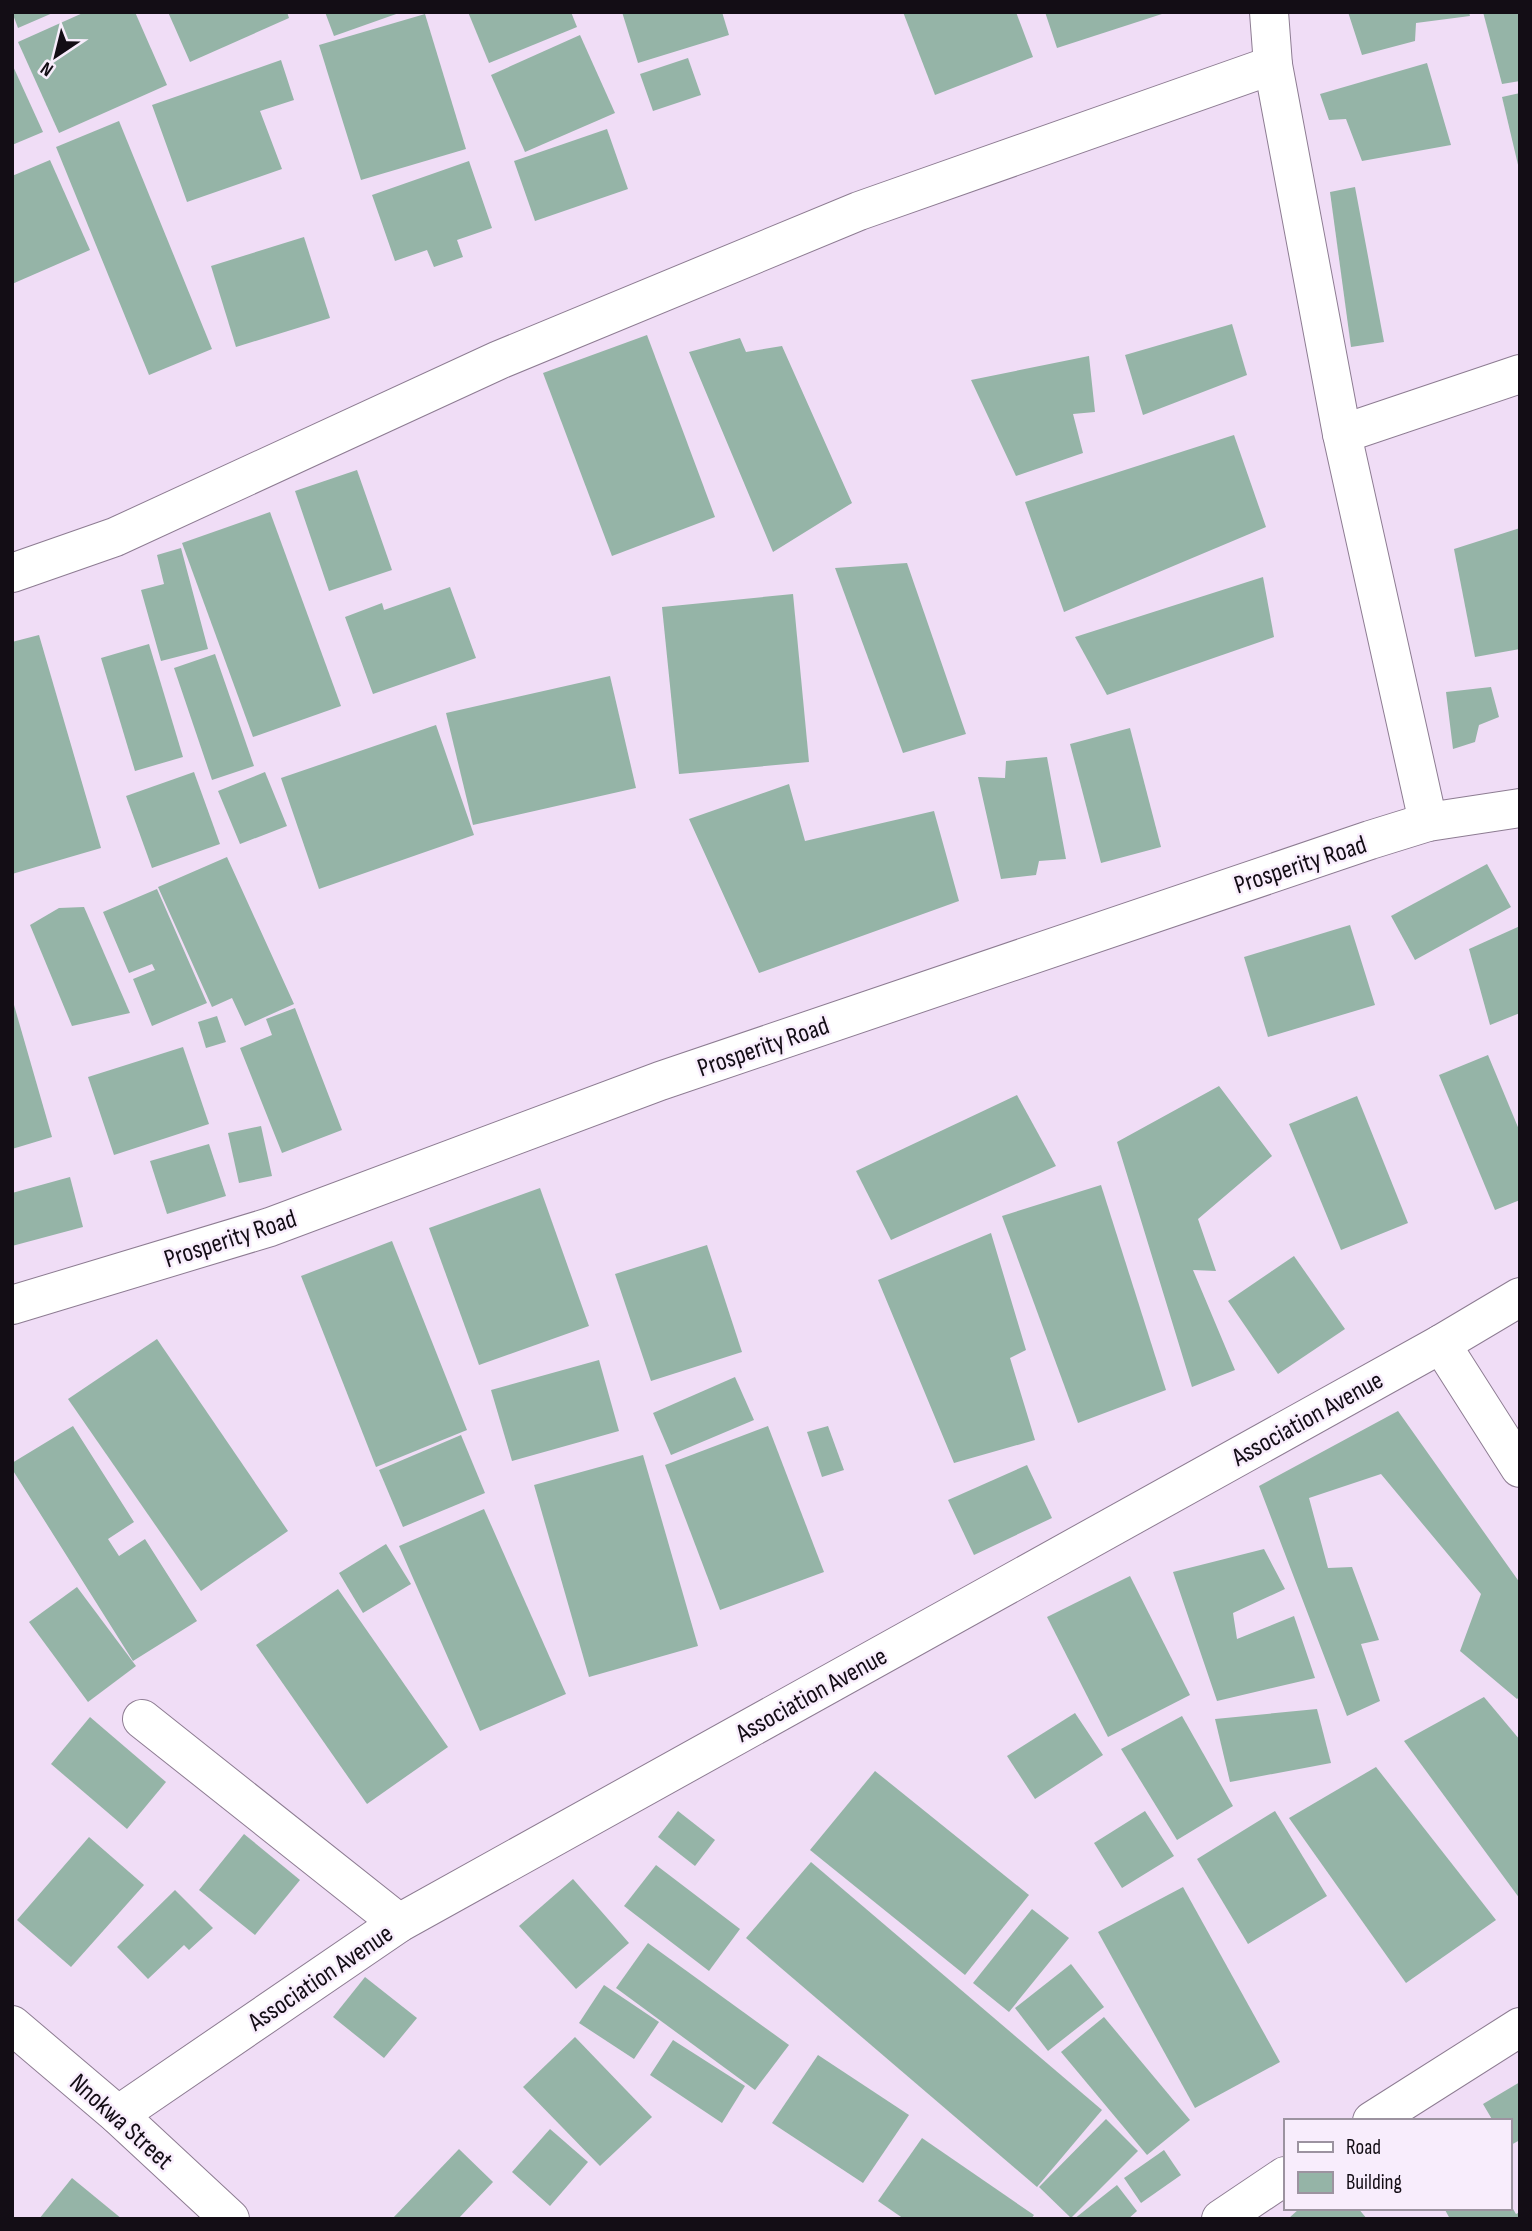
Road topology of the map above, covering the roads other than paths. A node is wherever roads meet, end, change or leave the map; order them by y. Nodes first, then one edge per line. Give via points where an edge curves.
1 (1269, 12) edge
2 (1273, 65) junction
3 (1520, 374) edge
4 (1342, 434) junction
5 (12, 573) edge
6 (1520, 808) edge
7 (1428, 822) junction
8 (1520, 1297) edge
9 (12, 1305) edge
10 (1441, 1344) junction
11 (1520, 1468) edge
12 (142, 1719) dead end
13 (399, 1923) junction
14 (12, 2025) edge
15 (1520, 2027) edge
16 (118, 2115) junction
17 (1375, 2119) edge
18 (1284, 2177) edge
19 (230, 2219) edge
20 (1221, 2219) edge

1 - 2 street
2 - 4 street
2 - 5 street via 859,211 499,360 115,537
3 - 4 street
4 - 7 street
6 - 7 street, Prosperity Road
7 - 9 street, Prosperity Road via 660,1081 270,1227
8 - 10 street, Association Avenue
10 - 11 street
10 - 13 street, Association Avenue
12 - 13 street
13 - 16 street, Association Avenue
14 - 16 street, Nnokwa Street
15 - 17 street
16 - 19 street, Nnokwa Street
18 - 20 street

